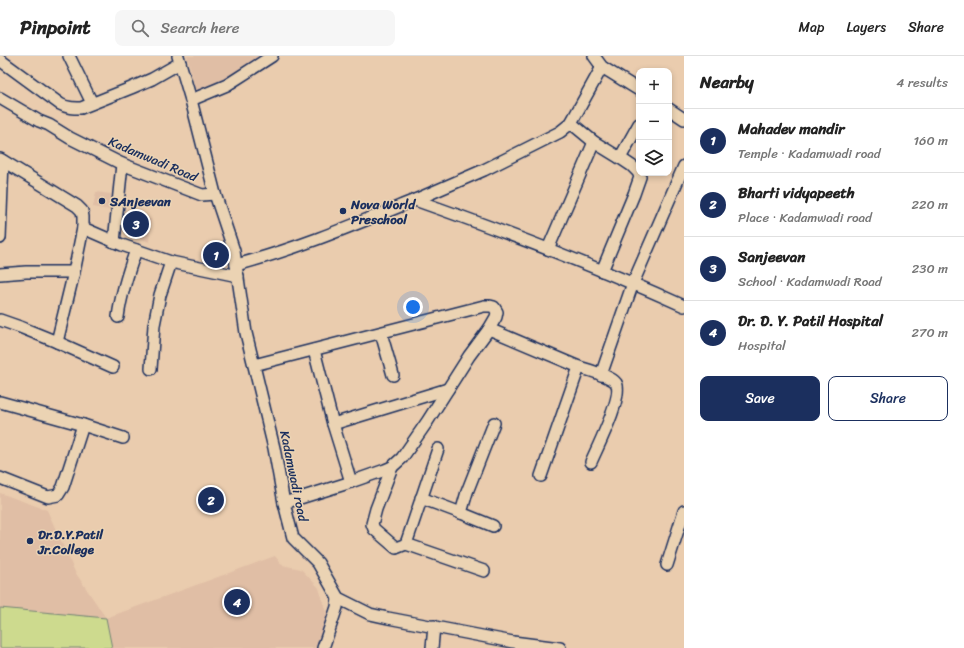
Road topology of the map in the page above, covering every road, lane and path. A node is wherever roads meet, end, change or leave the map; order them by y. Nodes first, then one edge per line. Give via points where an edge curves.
1 (69, 56) edge
2 (272, 56) edge
3 (594, 56) edge
4 (179, 59) edge
5 (0, 60) edge
6 (602, 67) junction
7 (636, 88) edge
8 (0, 98) edge
9 (191, 100) junction
10 (92, 103) junction
11 (672, 111) edge
12 (684, 119) edge
13 (571, 123) junction
14 (636, 129) edge
15 (594, 142) junction
16 (620, 158) junction
17 (2, 160) edge
18 (122, 164) junction
19 (684, 166) edge
20 (215, 194) junction
21 (415, 200) junction
22 (83, 228) junction
23 (0, 238) edge
24 (114, 242) junction
25 (548, 249) junction
26 (136, 250) junction
27 (171, 262) junction
28 (236, 265) junction
29 (602, 271) junction
30 (74, 272) junction
31 (0, 274) edge
32 (238, 276) junction
33 (633, 283) junction
34 (684, 306) edge
35 (118, 317) dead end
36 (0, 320) edge
37 (489, 329) junction
38 (381, 333) junction
39 (57, 342) junction
40 (314, 350) junction
41 (254, 365) junction
42 (113, 367) dead end
43 (579, 367) junction
44 (151, 369) dead end
45 (393, 375) dead end
46 (601, 375) junction
47 (448, 389) junction
48 (0, 402) edge
49 (494, 423) dead end
50 (334, 424) junction
51 (83, 425) junction
52 (123, 438) dead end
53 (438, 449) dead end
54 (591, 462) dead end
55 (392, 467) junction
56 (541, 476) dead end
57 (0, 478) edge
58 (351, 482) junction
59 (421, 498) junction
60 (284, 503) junction
61 (684, 511) edge
62 (461, 513) junction
63 (493, 526) dead end
64 (406, 544) junction
65 (667, 565) dead end
66 (484, 571) dead end
67 (338, 598) junction
68 (434, 626) junction
69 (513, 645) edge
70 (323, 648) edge
71 (432, 648) edge
72 (559, 648) edge

1 - 10 street
2 - 9 street via 226,85
3 - 6 street
4 - 9 street, Kadamwadi Road
4 - 10 street via 152,79
5 - 10 street via 66,107 81,108
6 - 7 street
6 - 13 street
8 - 18 street, Kadamwadi Road
9 - 20 street, Kadamwadi Road
11 - 12 street
13 - 15 street
13 - 21 street via 532,147
14 - 16 street
15 - 16 street
15 - 25 street
16 - 29 street via 632,166 640,177
17 - 22 street via 78,206 82,211
17 - 23 street
18 - 20 street, Kadamwadi Road via 202,195
18 - 24 street
19 - 33 street
20 - 28 street, Kadamwadi road via 234,251
21 - 25 street
21 - 28 street via 335,232
22 - 24 street
22 - 30 street
24 - 26 street
25 - 29 street
26 - 27 street
26 - 35 street via 120,300
27 - 32 street
27 - 44 street via 160,295 154,325
28 - 32 street, Kadamwadi road
29 - 33 street
30 - 31 street
30 - 39 street
32 - 41 street, Kadamwadi road via 246,333
33 - 34 street
33 - 46 street
36 - 39 street
37 - 38 street via 497,312 490,306
37 - 43 street
37 - 47 street
38 - 40 street
38 - 45 street
39 - 42 street
40 - 41 street
40 - 50 street
41 - 60 street, Kadamwadi road
43 - 46 street
43 - 56 street
46 - 54 street via 612,380 618,390
47 - 50 street
47 - 55 street via 408,450
48 - 51 street
49 - 62 street
50 - 58 street
51 - 52 street
51 - 57 street via 63,487 58,495 48,497
53 - 59 street
55 - 58 street
55 - 64 street via 372,524 374,529 396,548
58 - 60 street
59 - 62 street
59 - 64 street
60 - 67 street, Kadamwadi road via 293,538 318,563
61 - 65 street
62 - 63 street
64 - 66 street
67 - 68 street via 370,614
67 - 70 street
68 - 69 street
68 - 71 street
69 - 72 street

